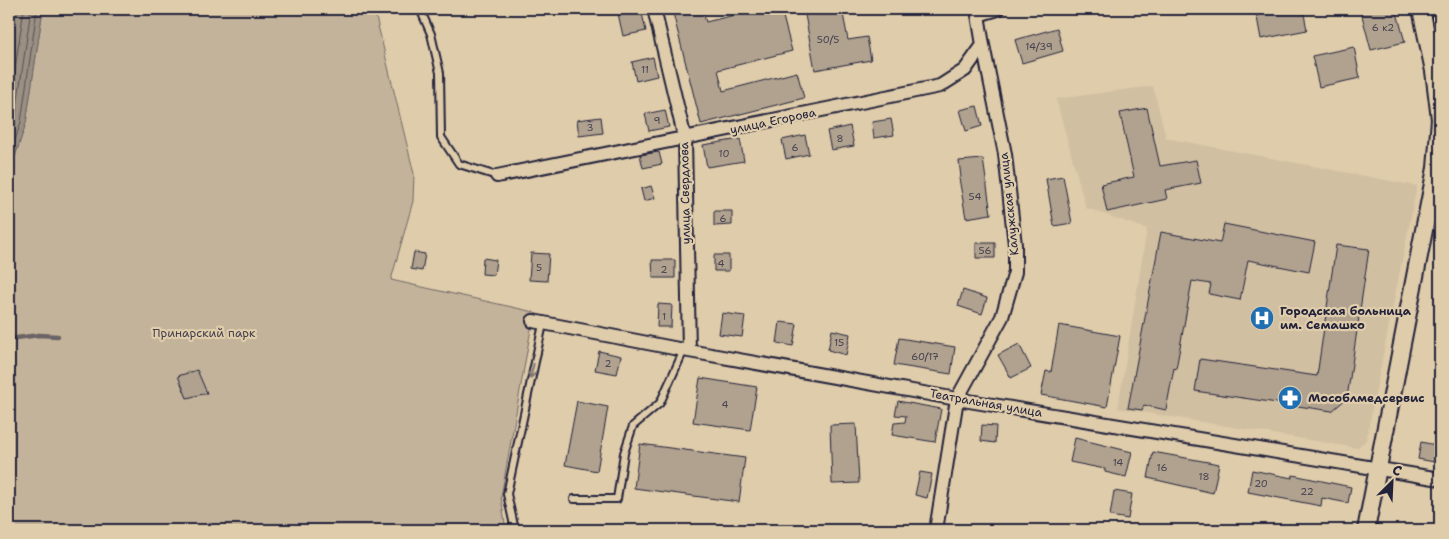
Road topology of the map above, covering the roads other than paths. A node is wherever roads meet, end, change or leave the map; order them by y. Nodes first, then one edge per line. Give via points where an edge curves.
1 (420, 9) edge
2 (654, 9) edge
3 (998, 9) edge
4 (1422, 9) edge
5 (978, 12) edge
6 (982, 44) junction
7 (685, 139) junction
8 (496, 176) joint
9 (538, 322) joint
10 (687, 351) junction
11 (957, 398) junction
12 (1380, 468) junction
13 (1440, 479) edge
14 (574, 500) dead end
15 (515, 530) edge
16 (936, 530) edge
17 (1366, 530) edge

1 - 8 lane via 431,34 440,73 441,137 459,164
2 - 7 street, улица Свердлова
3 - 5 street
4 - 12 street via 1440,119 1436,168
5 - 6 street
6 - 7 street, улица Егорова via 965,70 940,86
6 - 11 street, Калужская улица via 1005,154 1015,272 1002,317
7 - 8 street, улица Егорова
7 - 10 street, улица Свердлова
9 - 10 street, Театральная улица
9 -> 15 lane via 507,494
10 - 11 street, Театральная улица
10 - 14 lane via 660,403 633,426 624,453 617,499
11 - 12 street, Театральная улица
11 - 16 street, Калужская улица
12 - 13 street, Театральная улица
12 - 17 street

